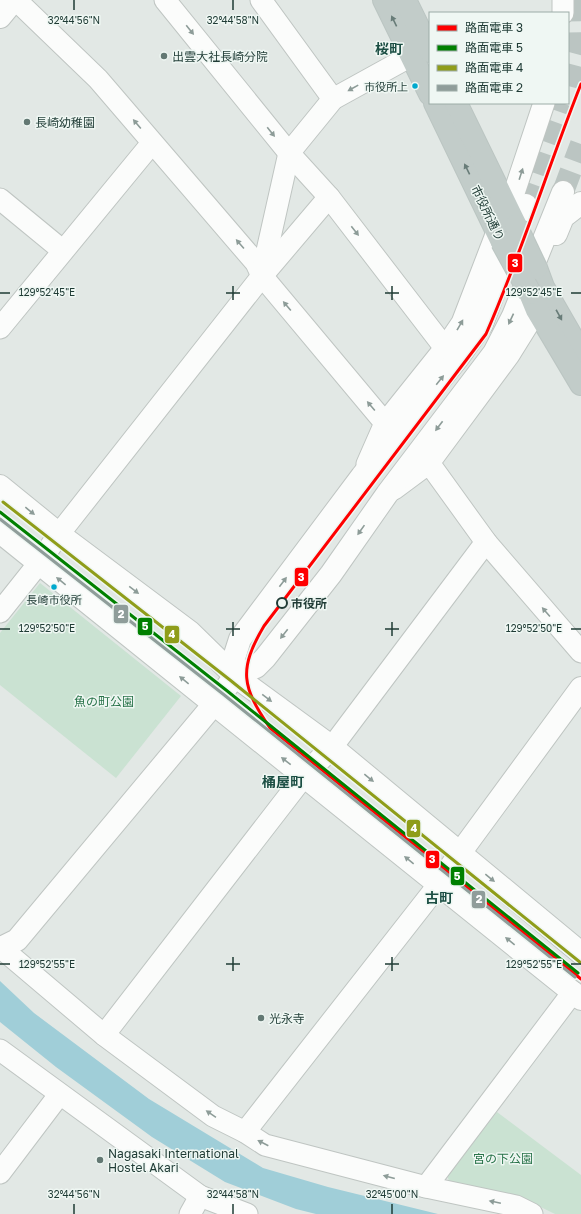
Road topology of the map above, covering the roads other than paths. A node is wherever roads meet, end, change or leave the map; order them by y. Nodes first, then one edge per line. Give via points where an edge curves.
1 (15, 0) edge
2 (165, 0) edge
3 (261, 0) edge
4 (384, 0) edge
5 (405, 0) edge
6 (562, 0) edge
7 (563, 12) edge
8 (0, 17) edge
9 (421, 54) edge
10 (429, 90) edge
11 (333, 99) junction
12 (436, 104) edge
13 (456, 104) edge
14 (544, 104) edge
15 (152, 143) junction
16 (289, 153) junction
17 (563, 192) tunnel mouth
18 (329, 198) junction
19 (0, 199) edge
20 (581, 203) tunnel mouth
21 (510, 223) junction
22 (62, 250) junction
23 (262, 276) junction
24 (536, 290) junction
25 (0, 328) edge
26 (445, 348) junction
27 (581, 353) edge
28 (581, 384) edge
29 (385, 423) junction
30 (429, 463) junction
31 (362, 476) junction
32 (0, 486) edge
33 (387, 494) junction
34 (0, 532) edge
35 (59, 534) junction
36 (486, 542) junction
37 (39, 563) junction
38 (0, 612) edge
39 (581, 652) edge
40 (235, 676) junction
41 (581, 688) edge
42 (214, 704) junction
43 (332, 748) junction
44 (304, 776) junction
45 (460, 853) junction
46 (439, 884) junction
47 (0, 948) edge
48 (581, 953) edge
49 (578, 992) edge
50 (104, 1035) junction
51 (0, 1050) edge
52 (59, 1095) junction
53 (245, 1132) junction
54 (0, 1173) edge
55 (426, 1187) junction
56 (200, 1196) junction
57 (190, 1214) edge
58 (247, 1214) edge
59 (532, 1214) edge

1 - 8 street
15 -> 1 street via 98,78
2 -> 16 street
3 - 11 street
9 -> 4 highway
5 - 9 highway
6 - 7 street
9 - 10 highway
9 -> 11 street
11 - 16 street
21 -> 12 highway, 市役所通り
13 - 21 highway, 市役所通り
21 -> 14 street
15 - 22 street
23 -> 15 street via 256,262
16 - 18 street
16 - 23 street
17 -> 33 street via 513,316 494,353
18 - 23 street
18 -> 26 street
19 - 22 street
20 - 24 street via 563,217
21 - 24 highway, 市役所通り, bridge
26 -> 21 street via 462,323
31 -> 21 street via 457,359 482,324
22 - 25 street
29 -> 23 street
23 - 35 street
24 -> 27 highway, 市役所通り
24 - 28 highway, 市役所通り
24 - 30 street via 509,355
26 - 29 street
29 - 31 street
30 - 33 street
30 - 36 street
40 -> 31 street via 233,661 240,639
32 -> 35 street
33 -> 40 street via 331,574 265,658 256,667
34 - 37 street
35 - 37 street
35 -> 40 street via 190,632
39 -> 36 street
36 - 43 street
37 - 38 street
42 -> 37 street
40 - 42 street
40 -> 43 street
41 - 45 street
44 -> 42 street
42 - 47 street via 17,940
43 - 44 street
43 -> 45 street
46 -> 44 street
44 - 50 street
45 - 46 street
45 -> 48 street
49 -> 46 street
46 - 53 street
47 - 50 street
49 - 55 street
53 -> 50 street via 213,1116
51 - 52 street
52 - 54 street
52 - 56 street
55 -> 53 street via 266,1145
59 -> 55 street via 516,1206
56 - 57 street
56 - 58 street

